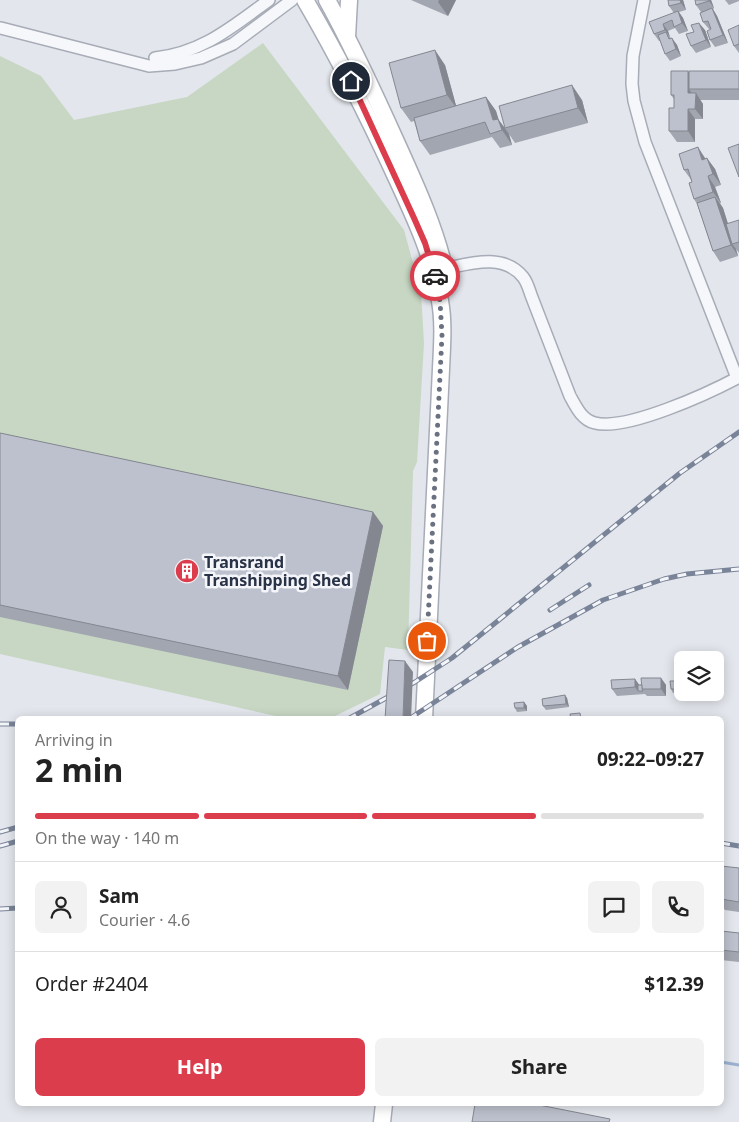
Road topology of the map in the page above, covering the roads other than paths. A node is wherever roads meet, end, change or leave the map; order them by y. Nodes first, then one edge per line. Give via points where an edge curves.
1 (269, 0) edge
2 (292, 0) edge
3 (305, 0) edge
4 (327, 0) edge
5 (349, 0) edge
6 (644, 0) edge
7 (1, 28) edge
8 (347, 37) junction
9 (116, 58) junction
10 (440, 269) junction
11 (738, 378) edge
12 (424, 716) edge
13 (434, 716) edge
14 (384, 1106) edge
15 (394, 1106) edge
16 (382, 1122) edge
17 (392, 1122) edge

1 - 9 street via 225,33 196,49 164,58
2 - 9 street via 233,44 201,58 149,66
3 - 10 main road via 358,95
4 - 8 main road
5 - 8 main road
6 - 11 street via 633,56 634,102 645,142
7 - 9 street
8 - 10 main road via 412,176 427,214
10 - 11 street via 492,262 518,272 531,295 570,396 585,419 594,423 628,422 700,396
10 - 12 main road via 442,335
10 - 13 main road via 450,299 452,337
14 - 16 main road
15 - 17 main road

